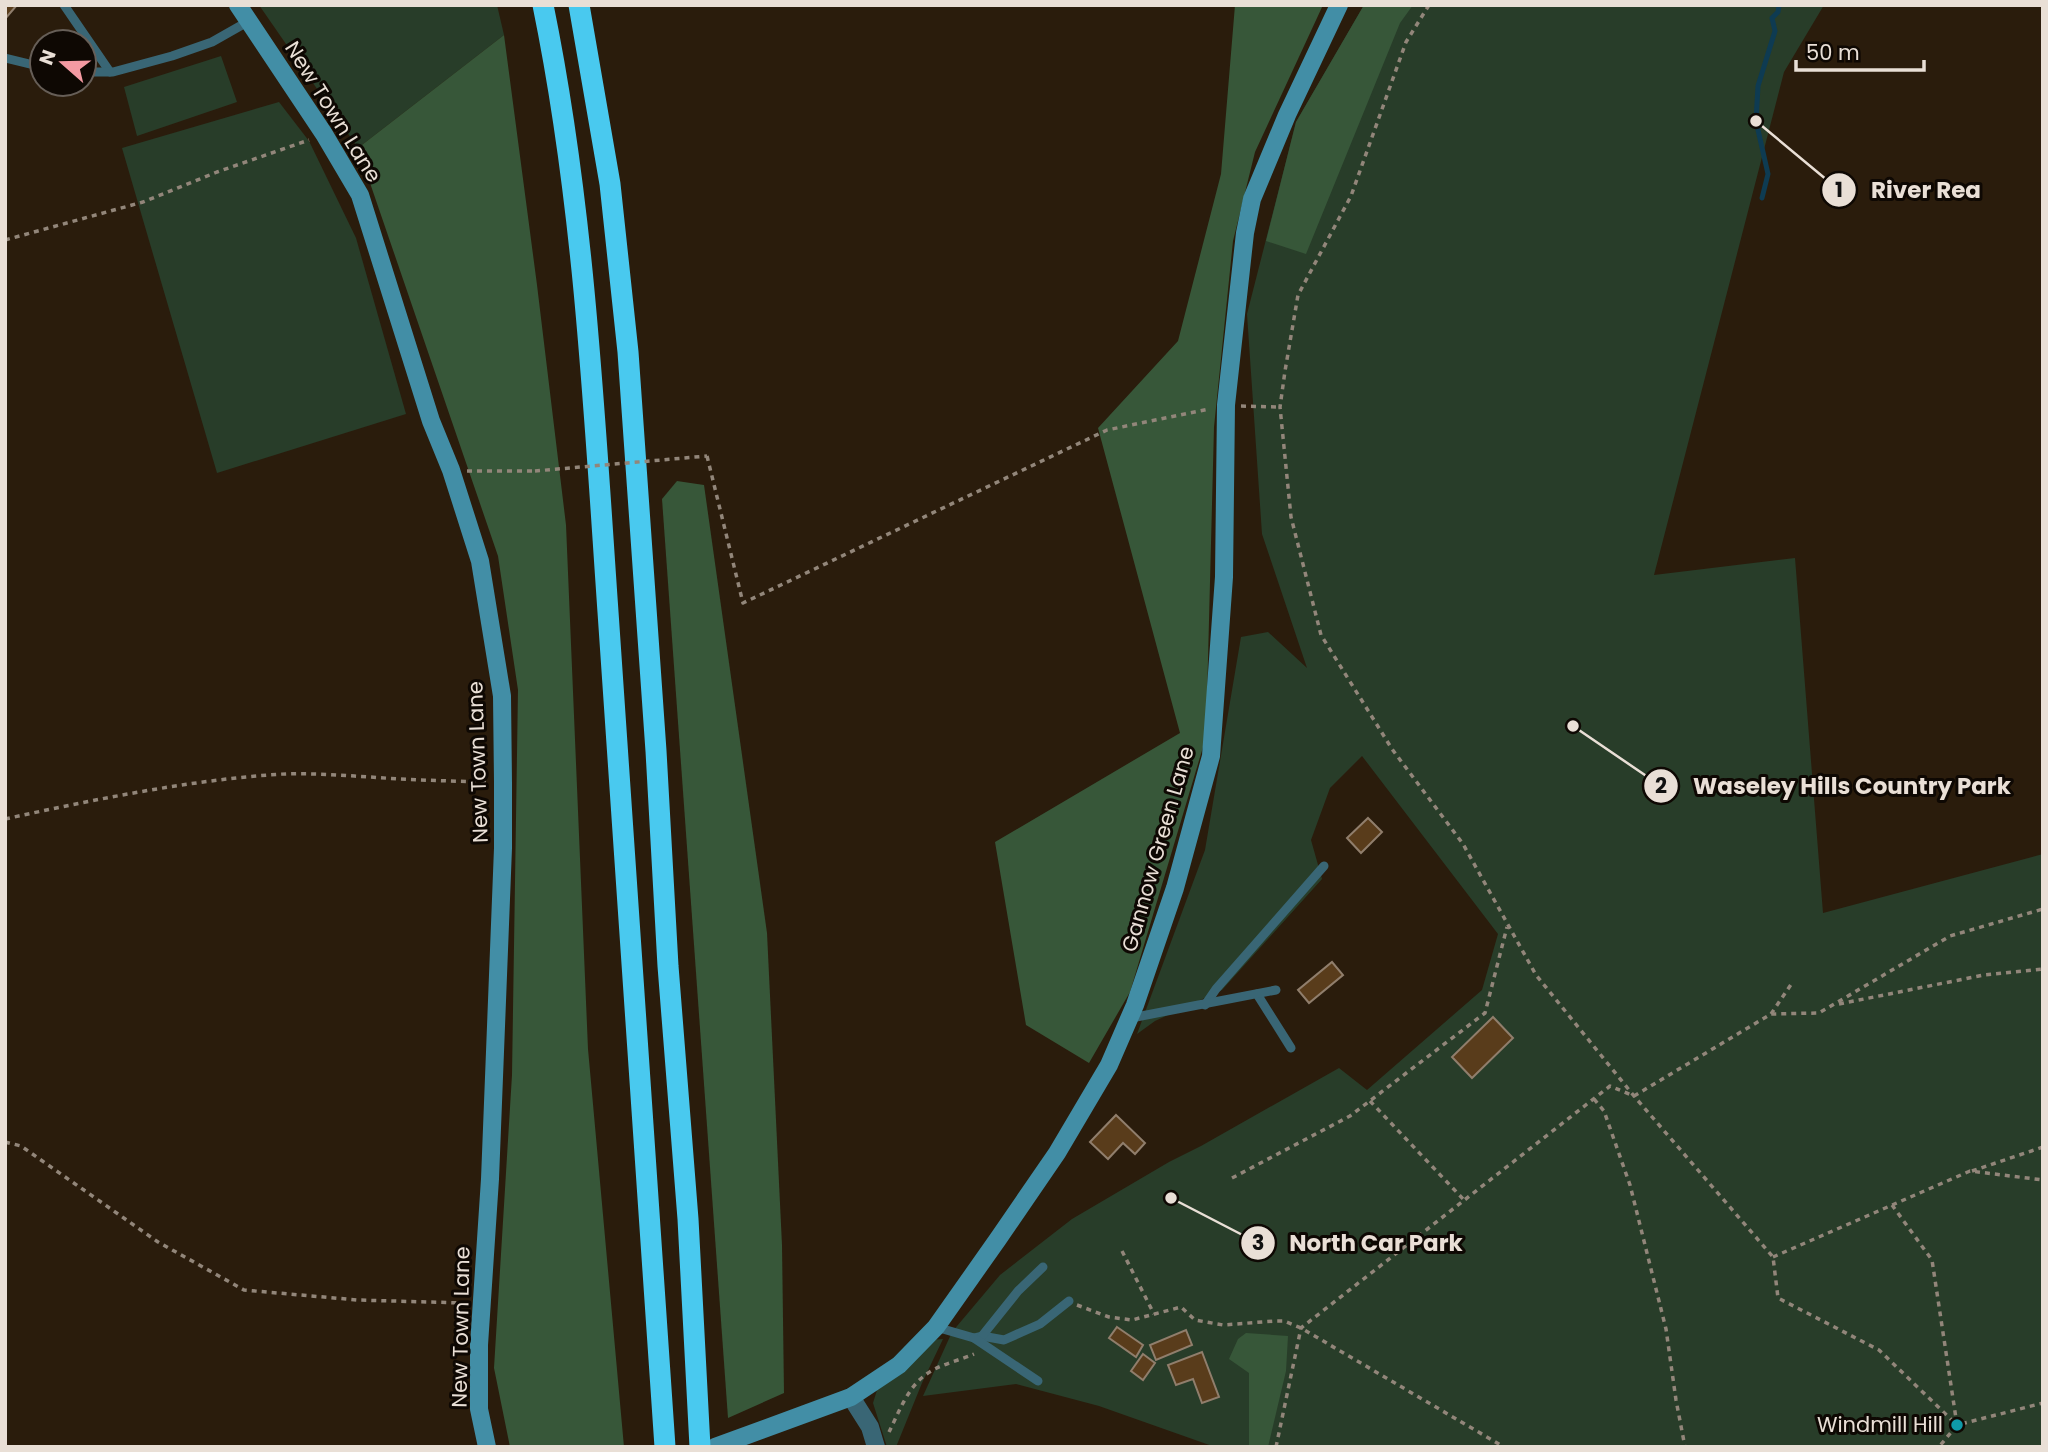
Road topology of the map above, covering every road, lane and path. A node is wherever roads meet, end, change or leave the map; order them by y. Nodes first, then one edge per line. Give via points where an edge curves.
1 (64, 5) edge
2 (238, 5) edge
3 (543, 5) edge
4 (579, 5) edge
5 (1339, 5) edge
6 (1429, 5) edge
7 (249, 21) junction
8 (5, 58) edge
9 (28, 64) edge
10 (98, 72) edge
11 (110, 72) junction
12 (324, 134) junction
13 (5, 240) edge
14 (1226, 405) junction
15 (1280, 407) junction
16 (452, 470) junction
17 (503, 782) junction
18 (5, 819) edge
19 (1324, 866) dead end
20 (2043, 909) edge
21 (1508, 925) junction
22 (2043, 969) edge
23 (1791, 983) dead end
24 (1276, 990) dead end
25 (1257, 994) junction
26 (1205, 1004) junction
27 (1834, 1005) junction
28 (1771, 1014) junction
29 (1129, 1018) junction
30 (1290, 1048) dead end
31 (1634, 1096) junction
32 (1594, 1099) junction
33 (1370, 1101) junction
34 (5, 1142) edge
35 (2043, 1147) edge
36 (1970, 1171) junction
37 (1231, 1178) dead end
38 (2043, 1180) edge
39 (1465, 1200) junction
40 (1892, 1205) junction
41 (1122, 1251) dead end
42 (1773, 1257) junction
43 (1043, 1267) dead end
44 (1069, 1301) joint
45 (480, 1304) junction
46 (1154, 1314) junction
47 (936, 1327) junction
48 (1301, 1328) junction
49 (978, 1337) junction
50 (989, 1348) junction
51 (1038, 1381) dead end
52 (851, 1397) junction
53 (2043, 1403) edge
54 (1957, 1425) junction
55 (881, 1442) edge
56 (723, 1444) edge
57 (487, 1447) edge
58 (665, 1447) edge
59 (700, 1447) edge
60 (1276, 1447) edge
61 (1504, 1447) edge
62 (1685, 1447) edge
63 (1939, 1447) edge

1 - 11 lane
2 - 7 street, New Town Lane
3 - 58 highway via 578,232
4 - 59 highway via 610,184 628,352
5 - 14 street, Gannow Green Lane via 1252,199
6 - 15 path via 1406,42 1351,196 1298,295
7 - 11 lane via 212,42
7 - 12 street, New Town Lane
8 - 9 lane
10 - 11 lane
12 - 13 path via 143,202
12 - 16 street, New Town Lane via 360,195 431,421
14 - 15 path
14 - 16 path, bridge via 1107,430 743,603 707,456 535,471
14 - 29 street, Gannow Green Lane via 1224,577 1211,756 1175,888
15 - 21 path via 1291,517 1321,635 1392,749 1463,844
16 - 17 street, New Town Lane via 480,561 502,696
17 - 18 path via 271,775 175,785
17 - 45 street, New Town Lane via 491,1152
19 - 26 lane
20 - 27 path via 1950,936
21 - 31 path via 1536,975
21 - 33 path via 1485,1013
22 - 27 path via 1984,975
23 - 28 path
24 - 25 lane
25 - 26 lane
25 - 30 lane
26 - 29 lane
27 - 28 path via 1819,1013
28 - 31 path
29 - 47 street, Gannow Green Lane via 1109,1065 1057,1153
31 - 32 path via 1610,1086
31 - 42 path
32 - 39 path
32 - 62 path via 1604,1111 1630,1185 1666,1329
33 - 37 path
33 - 39 path
34 - 45 path via 21,1146 158,1242 244,1290
35 - 36 path
36 - 38 path
36 - 40 path
39 - 48 path
40 - 42 path
40 - 54 path via 1932,1260
41 - 46 path
42 - 54 path via 1778,1298 1879,1350
43 - 49 lane
44 - 46 path via 1109,1317 1132,1320
44 - 49 lane via 1040,1325 1004,1340
45 - 57 street, New Town Lane via 479,1409
46 - 48 path via 1181,1307 1195,1320 1223,1325 1284,1321
47 - 49 lane
47 - 52 street, Gannow Green Lane via 899,1365
48 - 60 path
48 - 61 path
49 - 50 lane
50 - 51 lane
50 - 55 path via 923,1376
52 - 55 street
52 - 56 street, Gannow Green Lane
53 - 54 path
54 - 63 path

